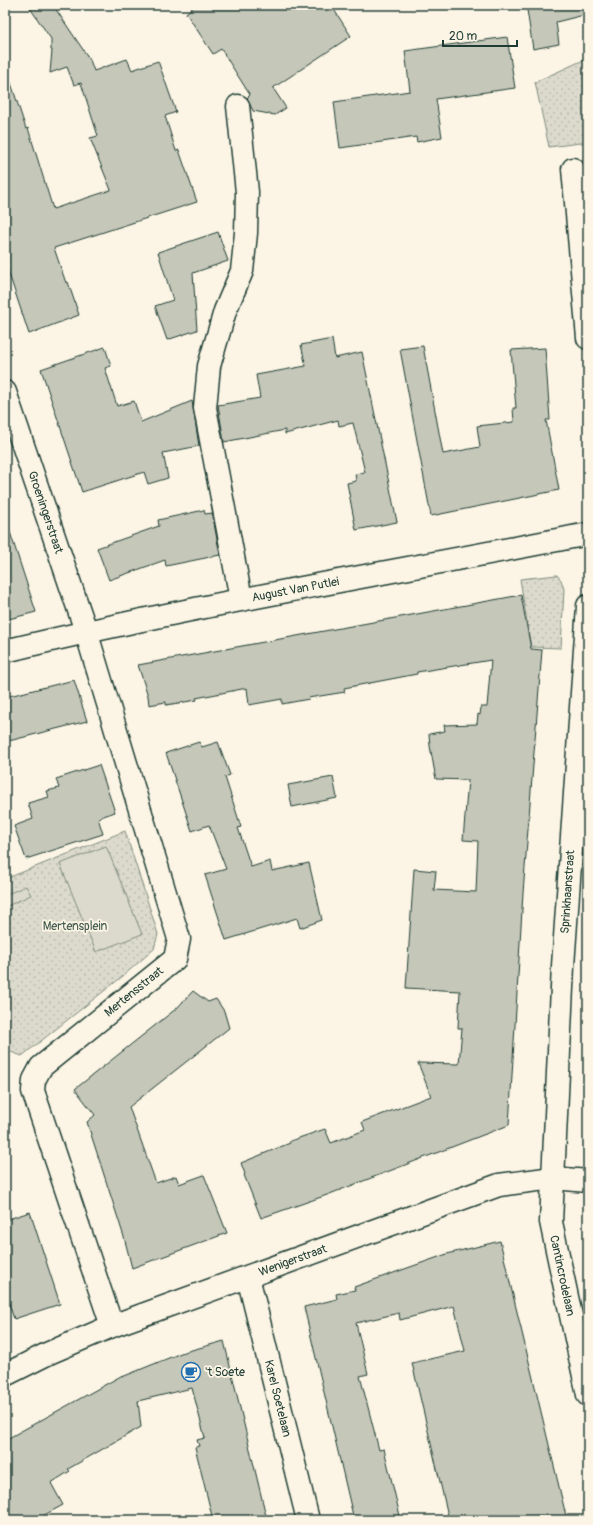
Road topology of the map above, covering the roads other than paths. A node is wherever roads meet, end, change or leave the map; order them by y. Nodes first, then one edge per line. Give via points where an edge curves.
1 (238, 106) dead end
2 (573, 168) dead end
3 (588, 338) edge
4 (5, 392) edge
5 (588, 534) edge
6 (241, 599) junction
7 (588, 606) edge
8 (86, 631) junction
9 (5, 651) edge
10 (553, 1178) junction
11 (588, 1181) edge
12 (248, 1277) junction
13 (112, 1326) junction
14 (5, 1375) edge
15 (588, 1395) edge
16 (308, 1520) edge

1 - 6 street via 247,192 242,272 225,311 209,366 205,408
2 - 3 street
4 - 8 street, Groeningerstraat
5 - 6 street, August Van Putlei
6 - 8 street, August Van Putlei
7 - 10 street, Sprinkhaanstraat via 563,966
8 - 9 street, August Van Putlei
8 - 13 street, Mertensstraat via 179,939 175,959 41,1067 34,1080 33,1091
10 - 11 street, Wenigerstraat
10 - 12 street, Wenigerstraat via 499,1184
10 - 15 street, Cantincrodelaan via 551,1222
12 - 13 street, Wenigerstraat
12 - 16 street, Karel Soetelaan
13 - 14 street, Wenigerstraat

